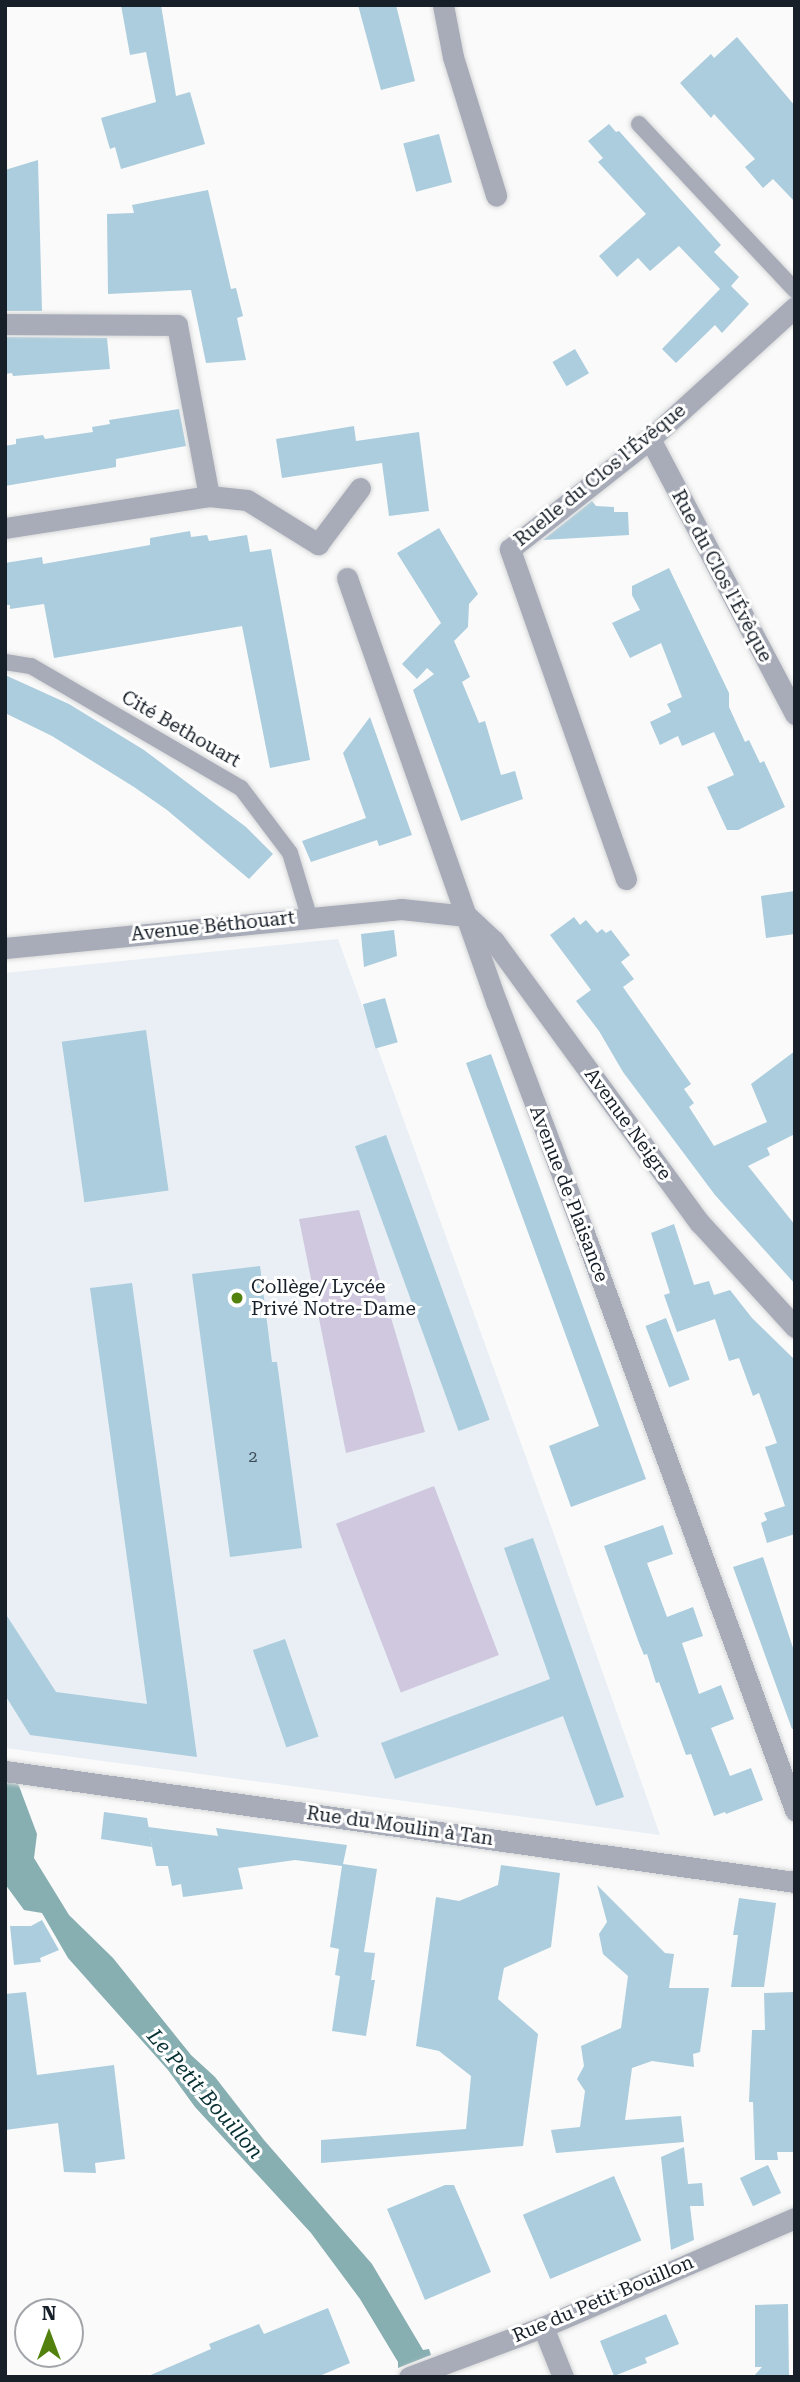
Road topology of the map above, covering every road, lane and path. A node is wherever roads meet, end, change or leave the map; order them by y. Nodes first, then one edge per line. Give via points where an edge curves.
1 (443, 5) edge
2 (639, 124) dead end
3 (496, 195) dead end
4 (795, 290) edge
5 (795, 307) edge
6 (5, 324) edge
7 (650, 439) junction
8 (360, 488) dead end
9 (209, 496) junction
10 (5, 528) edge
11 (346, 578) dead end
12 (5, 662) edge
13 (795, 714) edge
14 (626, 879) dead end
15 (309, 916) junction
16 (467, 916) junction
17 (5, 948) edge
18 (795, 1327) edge
19 (11, 1771) edge
20 (795, 1810) edge
21 (795, 1882) edge
22 (795, 2217) edge
23 (542, 2327) junction
24 (409, 2377) edge
25 (563, 2377) edge

1 - 3 street via 453,57
2 - 4 lane
5 - 7 street, Ruelle du Clos l'Évêque
6 - 9 street via 177,325
7 - 13 street, Rue du Clos l'Évêque
7 - 14 street, Ruelle du Clos l'Évêque via 510,549
8 - 9 street via 317,544 247,500
9 - 10 street
11 - 16 street, Avenue de Plaisance
12 - 15 lane, Cité Bethouart via 31,666 241,788 290,853
15 - 16 street, Avenue Béthouart via 401,909
15 - 17 street, Avenue Béthouart
16 - 18 street, Avenue Neigre via 494,941 700,1223
16 - 20 street, Avenue de Plaisance
19 - 21 street, Rue du Moulin à Tan
22 - 23 street, Rue du Petit Bouillon
23 - 24 street, Rue du Petit Bouillon
23 - 25 street

